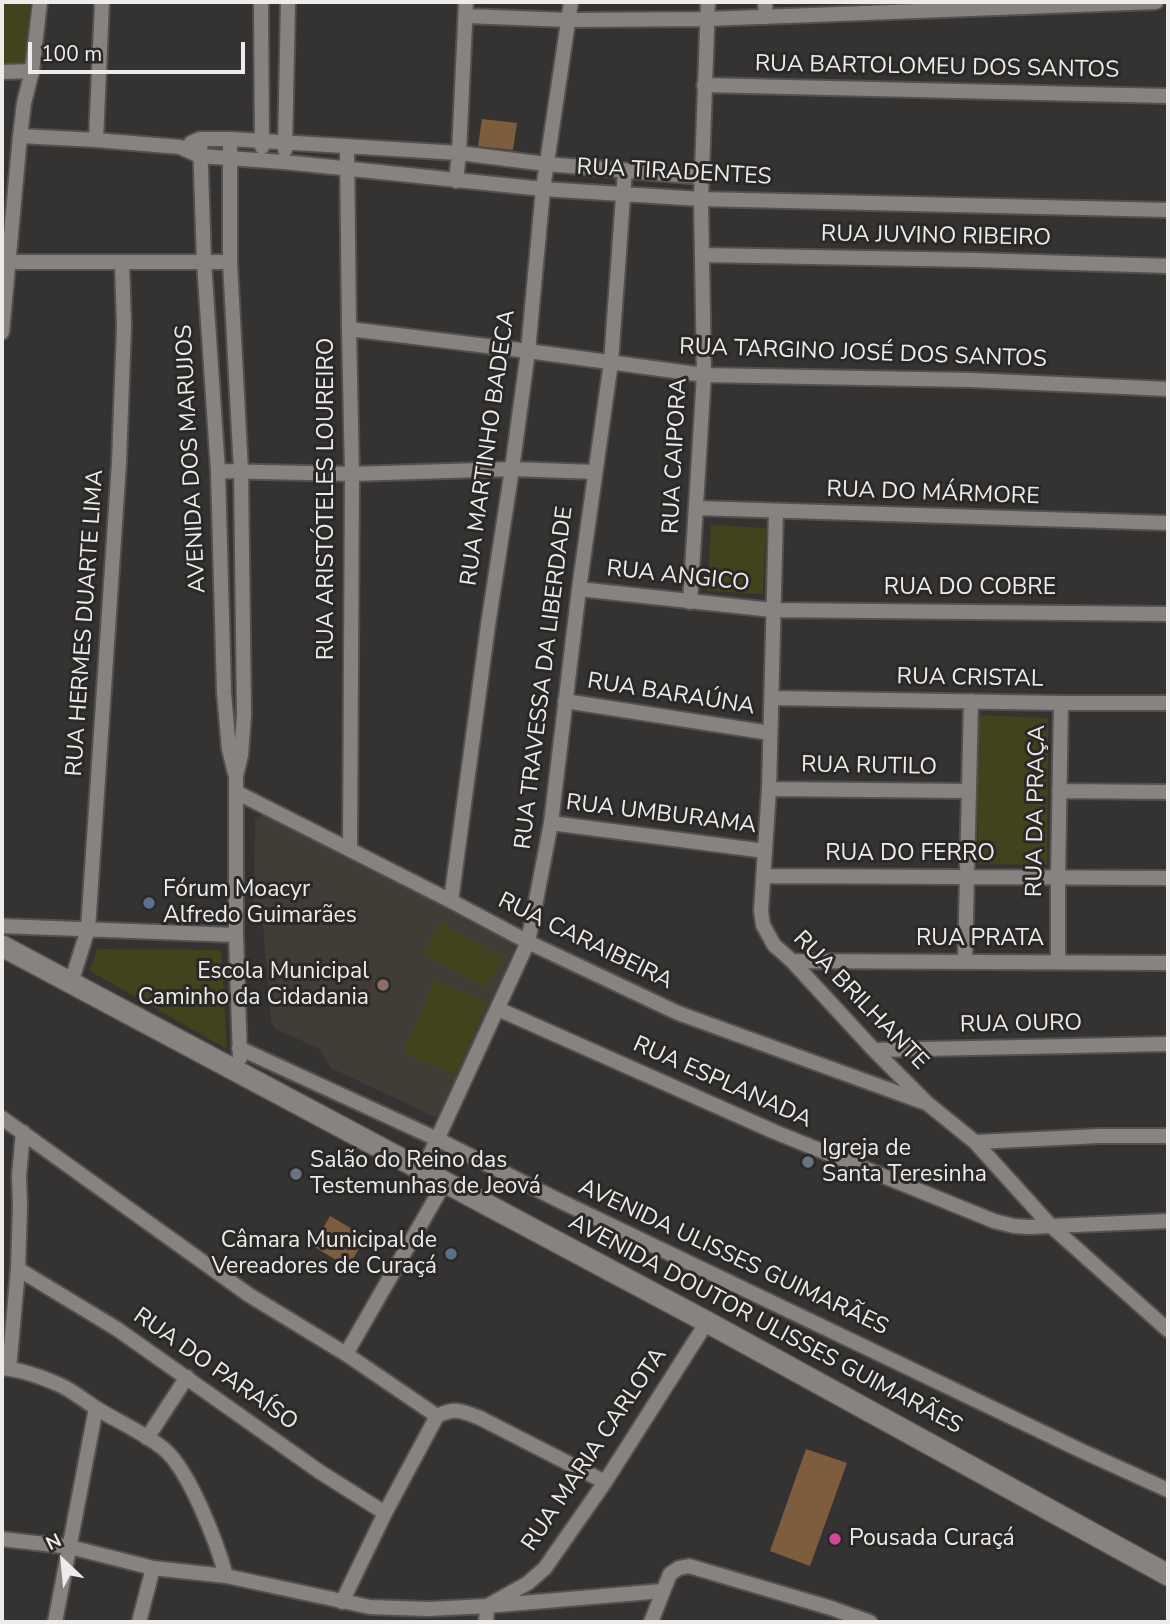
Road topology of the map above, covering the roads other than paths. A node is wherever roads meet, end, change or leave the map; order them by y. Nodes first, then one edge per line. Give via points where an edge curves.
1 (40, 2) edge
2 (102, 2) edge
3 (261, 2) edge
4 (288, 2) edge
5 (571, 2) edge
6 (708, 2) edge
7 (928, 2) edge
8 (1156, 2) edge
9 (466, 9) edge
10 (765, 9) edge
11 (868, 13) junction
12 (706, 19) junction
13 (568, 20) junction
14 (32, 71) junction
15 (2, 72) edge
16 (704, 85) junction
17 (1168, 96) edge
18 (20, 135) junction
19 (200, 139) junction
20 (230, 139) junction
21 (96, 140) junction
22 (262, 141) junction
23 (286, 142) junction
24 (180, 147) junction
25 (347, 147) junction
26 (459, 153) junction
27 (200, 156) junction
28 (229, 158) junction
29 (261, 160) junction
30 (284, 162) junction
31 (546, 164) junction
32 (347, 170) junction
33 (625, 170) junction
34 (702, 177) junction
35 (456, 181) junction
36 (542, 189) junction
37 (624, 194) junction
38 (701, 199) junction
39 (1168, 210) edge
40 (703, 255) junction
41 (5, 262) edge
42 (204, 262) junction
43 (230, 262) junction
44 (122, 263) junction
45 (1168, 266) edge
46 (349, 329) junction
47 (2, 332) edge
48 (528, 351) junction
49 (611, 362) junction
50 (704, 375) junction
51 (1168, 389) edge
52 (512, 469) junction
53 (218, 471) junction
54 (241, 471) junction
55 (595, 472) junction
56 (352, 474) junction
57 (697, 508) junction
58 (776, 512) junction
59 (1168, 523) edge
60 (579, 589) junction
61 (690, 602) junction
62 (772, 610) junction
63 (1168, 614) edge
64 (772, 698) junction
65 (565, 701) junction
66 (971, 701) junction
67 (1061, 703) junction
68 (1168, 703) edge
69 (770, 733) junction
70 (236, 776) junction
71 (769, 789) junction
72 (969, 791) junction
73 (1059, 791) junction
74 (236, 792) junction
75 (1168, 792) edge
76 (551, 823) junction
77 (350, 850) junction
78 (765, 851) junction
79 (763, 876) junction
80 (968, 877) junction
81 (1058, 878) junction
82 (1168, 878) edge
83 (451, 901) junction
84 (2, 926) edge
85 (88, 929) junction
86 (236, 935) junction
87 (528, 942) junction
88 (2, 946) edge
89 (792, 961) junction
90 (965, 961) junction
91 (1058, 962) junction
92 (1168, 963) edge
93 (71, 983) junction
94 (498, 1009) junction
95 (1168, 1044) edge
96 (239, 1048) junction
97 (874, 1050) junction
98 (240, 1073) junction
99 (928, 1104) junction
100 (2, 1118) edge
101 (23, 1132) junction
102 (1168, 1136) edge
103 (437, 1139) junction
104 (975, 1142) junction
105 (423, 1170) junction
106 (445, 1182) junction
107 (1168, 1221) edge
108 (1050, 1225) junction
109 (18, 1269) junction
110 (1168, 1315) edge
111 (1152, 1316) junction
112 (707, 1322) junction
113 (1168, 1330) edge
114 (346, 1354) junction
115 (5, 1368) edge
116 (187, 1377) junction
117 (96, 1408) junction
118 (437, 1416) junction
119 (147, 1438) junction
120 (605, 1482) junction
121 (1168, 1490) edge
122 (384, 1513) junction
123 (2, 1539) edge
124 (70, 1548) junction
125 (153, 1568) junction
126 (1168, 1575) edge
127 (226, 1576) junction
128 (662, 1591) junction
129 (342, 1602) junction
130 (487, 1606) junction
131 (369, 1615) edge
132 (55, 1622) edge
133 (139, 1622) edge
134 (486, 1622) edge
135 (651, 1622) edge
136 (870, 1622) edge

1 - 14 street
2 - 21 street
3 - 22 street
4 - 23 street
5 - 13 street, RUA MARTINHO BADECA
6 - 12 street, RUA CAIPORA
7 - 11 street
8 - 11 street
9 - 13 street
9 - 26 street
10 - 11 street
10 - 12 street
12 - 13 street
12 - 16 street, RUA CAIPORA
13 - 31 street, RUA MARTINHO BADECA
14 - 15 street
14 - 18 street
16 - 17 street, RUA BARTOLOMEU DOS SANTOS
16 - 34 street, RUA CAIPORA
18 - 21 street, RUA TIRADENTES
18 - 41 street
19 - 20 street, RUA TIRADENTES
19 - 24 street, RUA TIRADENTES
19 - 27 street, AVENIDA DOS MARUJOS
20 - 22 street, RUA TIRADENTES
20 - 28 street, AVENIDA DOS MARUJOS
21 - 24 street, RUA TIRADENTES
22 - 23 street, RUA TIRADENTES
22 - 29 street
23 - 25 street, RUA TIRADENTES
23 - 30 street
24 - 27 street, RUA TIRADENTES
25 - 26 street, RUA TIRADENTES
25 - 32 street, RUA ARISTÓTELES LOUREIRO
26 - 31 street, RUA TIRADENTES
26 - 35 street
27 - 28 street, RUA TIRADENTES
27 - 42 street, AVENIDA DOS MARUJOS
28 - 29 street, RUA TIRADENTES
28 - 43 street, AVENIDA DOS MARUJOS
29 - 30 street, RUA TIRADENTES
30 - 32 street, RUA TIRADENTES
31 - 33 street, RUA TIRADENTES
31 - 36 street, RUA MARTINHO BADECA
32 - 35 street, RUA TIRADENTES
32 - 46 street, RUA ARISTÓTELES LOUREIRO
33 - 34 street, RUA TIRADENTES
33 - 37 street, RUA TRAVESSA DA LIBERDADE
34 - 38 street, RUA CAIPORA
35 - 36 street, RUA TIRADENTES
36 - 37 street, RUA TIRADENTES
36 - 48 street, RUA MARTINHO BADECA
37 - 38 street, RUA TIRADENTES
37 - 49 street, RUA TRAVESSA DA LIBERDADE
38 - 39 street, RUA TIRADENTES
38 - 40 street, RUA CAIPORA
40 - 45 street, RUA JUVINO RIBEIRO
40 - 50 street, RUA CAIPORA
41 - 44 street
41 - 47 street
42 - 43 street
42 - 44 street
42 - 53 street, AVENIDA DOS MARUJOS
43 - 54 street, AVENIDA DOS MARUJOS
44 - 85 street, RUA HERMES DUARTE LIMA via 119,463
46 - 48 street, RUA TARGINO JOSÉ DOS SANTOS
46 - 56 street, RUA ARISTÓTELES LOUREIRO
48 - 49 street, RUA TARGINO JOSÉ DOS SANTOS
48 - 52 street, RUA MARTINHO BADECA
49 - 50 street, RUA TARGINO JOSÉ DOS SANTOS
49 - 55 street, RUA TRAVESSA DA LIBERDADE
50 - 51 street, RUA TARGINO JOSÉ DOS SANTOS
50 - 57 street, RUA CAIPORA
52 - 55 street
52 - 56 street
52 - 83 street, RUA MARTINHO BADECA
53 - 54 street
53 - 70 street, AVENIDA DOS MARUJOS via 225,718
54 - 56 street
54 - 70 street, AVENIDA DOS MARUJOS via 244,715
55 - 60 street, RUA TRAVESSA DA LIBERDADE
56 - 77 street, RUA ARISTÓTELES LOUREIRO
57 - 58 street, RUA DO MÁRMORE
57 - 61 street, RUA CAIPORA
58 - 59 street, RUA DO MÁRMORE
58 - 62 street, RUA BRILHANTE
60 - 61 street, RUA ANGICO
60 - 65 street, RUA TRAVESSA DA LIBERDADE
61 - 62 street, RUA ANGICO
62 - 63 street, RUA DO COBRE
62 - 64 street, RUA BRILHANTE
64 - 66 street, RUA CRISTAL
64 - 69 street, RUA BRILHANTE
65 - 69 street, RUA BARAÚNA
65 - 76 street, RUA TRAVESSA DA LIBERDADE
66 - 67 street, RUA CRISTAL
66 - 72 street
67 - 68 street, RUA CRISTAL
67 - 73 street, RUA DA PRAÇA
69 - 71 street, RUA BRILHANTE
70 - 74 street, AVENIDA DOS MARUJOS
71 - 72 street, RUA RUTILO
71 - 78 street, RUA BRILHANTE
72 - 80 street
73 - 75 street
73 - 81 street, RUA DA PRAÇA
74 - 77 street, RUA CARAIBEIRA
74 - 86 street, AVENIDA DOS MARUJOS
76 - 78 street, RUA UMBURAMA
76 - 87 street, RUA TRAVESSA DA LIBERDADE
77 - 83 street, RUA CARAIBEIRA
78 - 79 street, RUA BRILHANTE
79 - 80 street, RUA DO FERRO
79 - 89 street, RUA BRILHANTE via 763,925 774,945
80 - 81 street, RUA DO FERRO
80 - 90 street
81 - 82 street, RUA DO FERRO
81 - 91 street, RUA DA PRAÇA
83 - 87 street, RUA CARAIBEIRA
84 - 85 street
85 - 86 street
85 - 93 street, RUA HERMES DUARTE LIMA
86 - 96 street, AVENIDA DOS MARUJOS
87 - 94 street, RUA TRAVESSA DA LIBERDADE
87 - 99 street, RUA CARAIBEIRA via 678,1013
88 - 93 main road, AVENIDA DOUTOR ULISSES GUIMARÃES
89 - 90 street, RUA PRATA
89 - 97 street, RUA BRILHANTE
90 - 91 street, RUA PRATA
91 - 92 street, RUA PRATA
93 - 98 main road, AVENIDA DOUTOR ULISSES GUIMARÃES
94 - 103 street, RUA TRAVESSA DA LIBERDADE
94 - 108 street, RUA ESPLANADA via 775,1132 994,1221 1014,1226
95 - 97 street, RUA OURO
96 - 98 street, AVENIDA DOS MARUJOS
96 - 103 street, AVENIDA ULISSES GUIMARÃES
97 - 99 street, RUA BRILHANTE
98 - 105 main road, AVENIDA DOUTOR ULISSES GUIMARÃES
99 - 104 street, RUA BRILHANTE
100 - 101 street
101 - 109 street
101 - 114 street via 249,1295
102 - 104 street
103 - 105 street, RUA TRAVESSA DA LIBERDADE
103 - 121 street, AVENIDA ULISSES GUIMARÃES
104 - 108 street, RUA BRILHANTE
105 - 106 main road, AVENIDA DOUTOR ULISSES GUIMARÃES
106 - 112 main road, AVENIDA DOUTOR ULISSES GUIMARÃES
106 - 114 street
107 - 108 street, RUA ESPLANADA
108 - 111 street, RUA BRILHANTE
109 - 115 street
109 - 116 street, RUA DO PARAÍSO
110 - 111 street
111 - 113 street, RUA BRILHANTE
112 - 120 street, RUA MARIA CARLOTA
112 - 126 main road, AVENIDA DOUTOR ULISSES GUIMARÃES
114 - 118 street
115 - 117 street via 64,1387
116 - 119 street
116 - 122 street, RUA DO PARAÍSO
117 - 119 street
117 - 124 street
118 - 120 street via 449,1410 480,1418
118 - 122 street
119 - 127 street via 167,1451 182,1473 211,1531
120 - 130 street, RUA MARIA CARLOTA via 545,1568
122 - 129 street
123 - 124 street
124 - 125 street
124 - 132 street
125 - 127 street
125 - 133 street
127 - 129 street
128 - 130 street
128 - 135 street
128 - 136 street via 670,1574 689,1566
129 - 131 street
130 - 131 street
130 - 134 street

